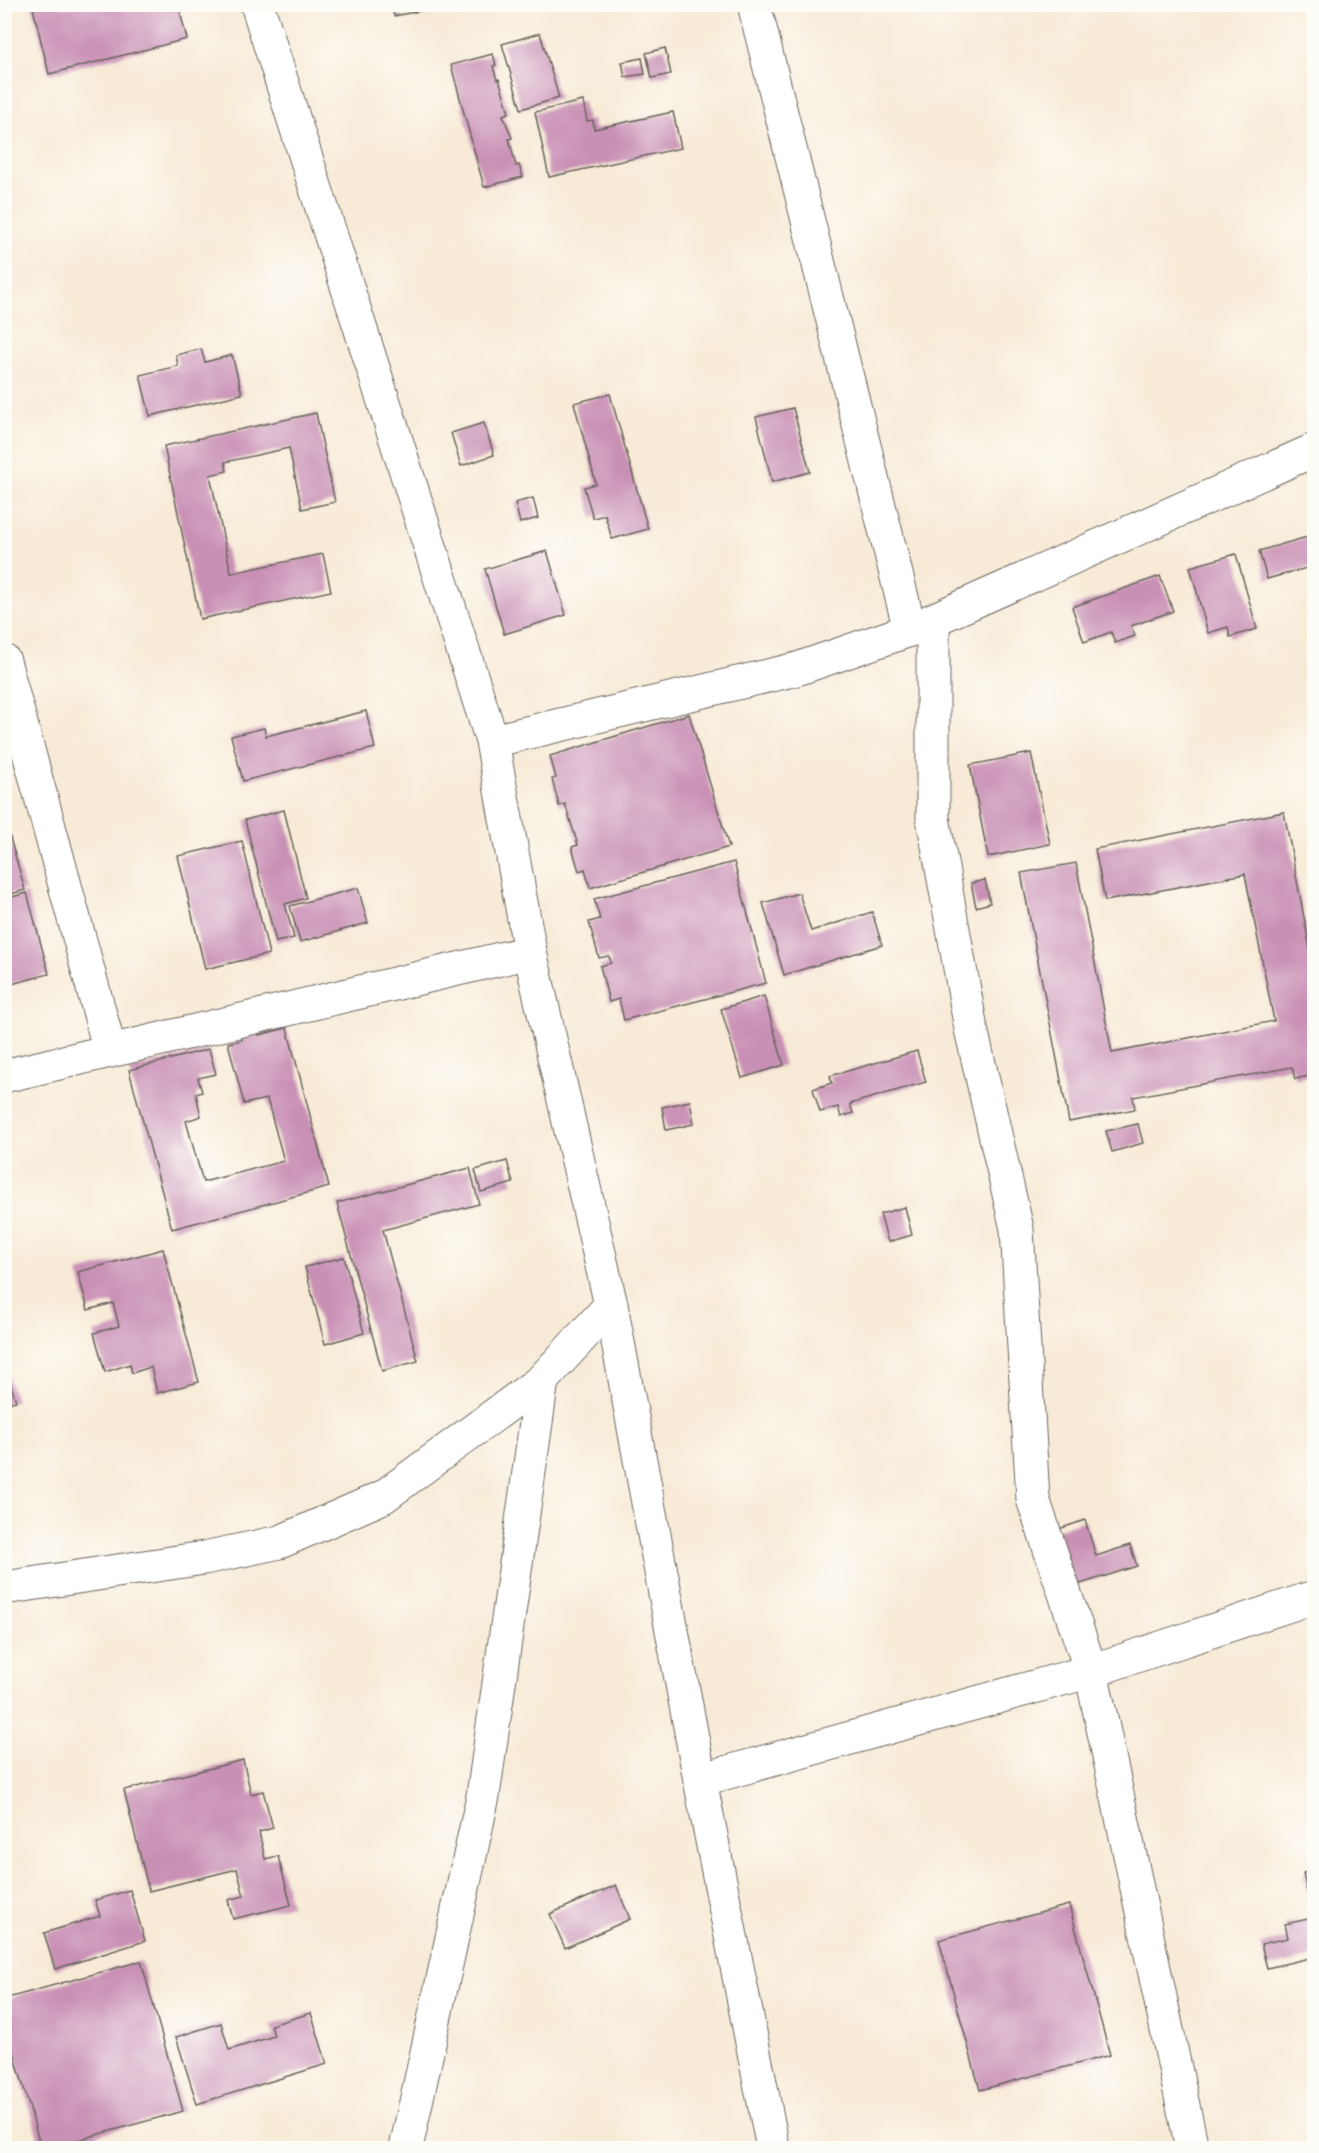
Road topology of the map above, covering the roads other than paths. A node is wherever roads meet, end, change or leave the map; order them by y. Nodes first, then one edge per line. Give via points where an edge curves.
1 (257, 4) edge
2 (754, 4) edge
3 (1314, 450) edge
4 (921, 625) junction
5 (4, 661) edge
6 (492, 741) junction
7 (530, 952) junction
8 (110, 1051) junction
9 (4, 1076) edge
10 (611, 1305) junction
11 (542, 1380) junction
12 (4, 1588) edge
13 (1314, 1597) edge
14 (1091, 1671) junction
15 (700, 1780) junction
16 (406, 2148) edge
17 (773, 2148) edge
18 (1192, 2148) edge

1 - 6 street
2 - 4 street
3 - 4 street
4 - 6 street via 797,669
4 - 14 street via 933,818 971,1029 1017,1229 1034,1499
5 - 8 street
6 - 7 street
7 - 8 street
7 - 10 street
8 - 9 street
10 - 11 street
10 - 15 street
11 - 12 street via 383,1497 280,1542 204,1558
11 - 16 street via 483,1796
13 - 14 street
14 - 15 street
14 - 18 street
15 - 17 street

